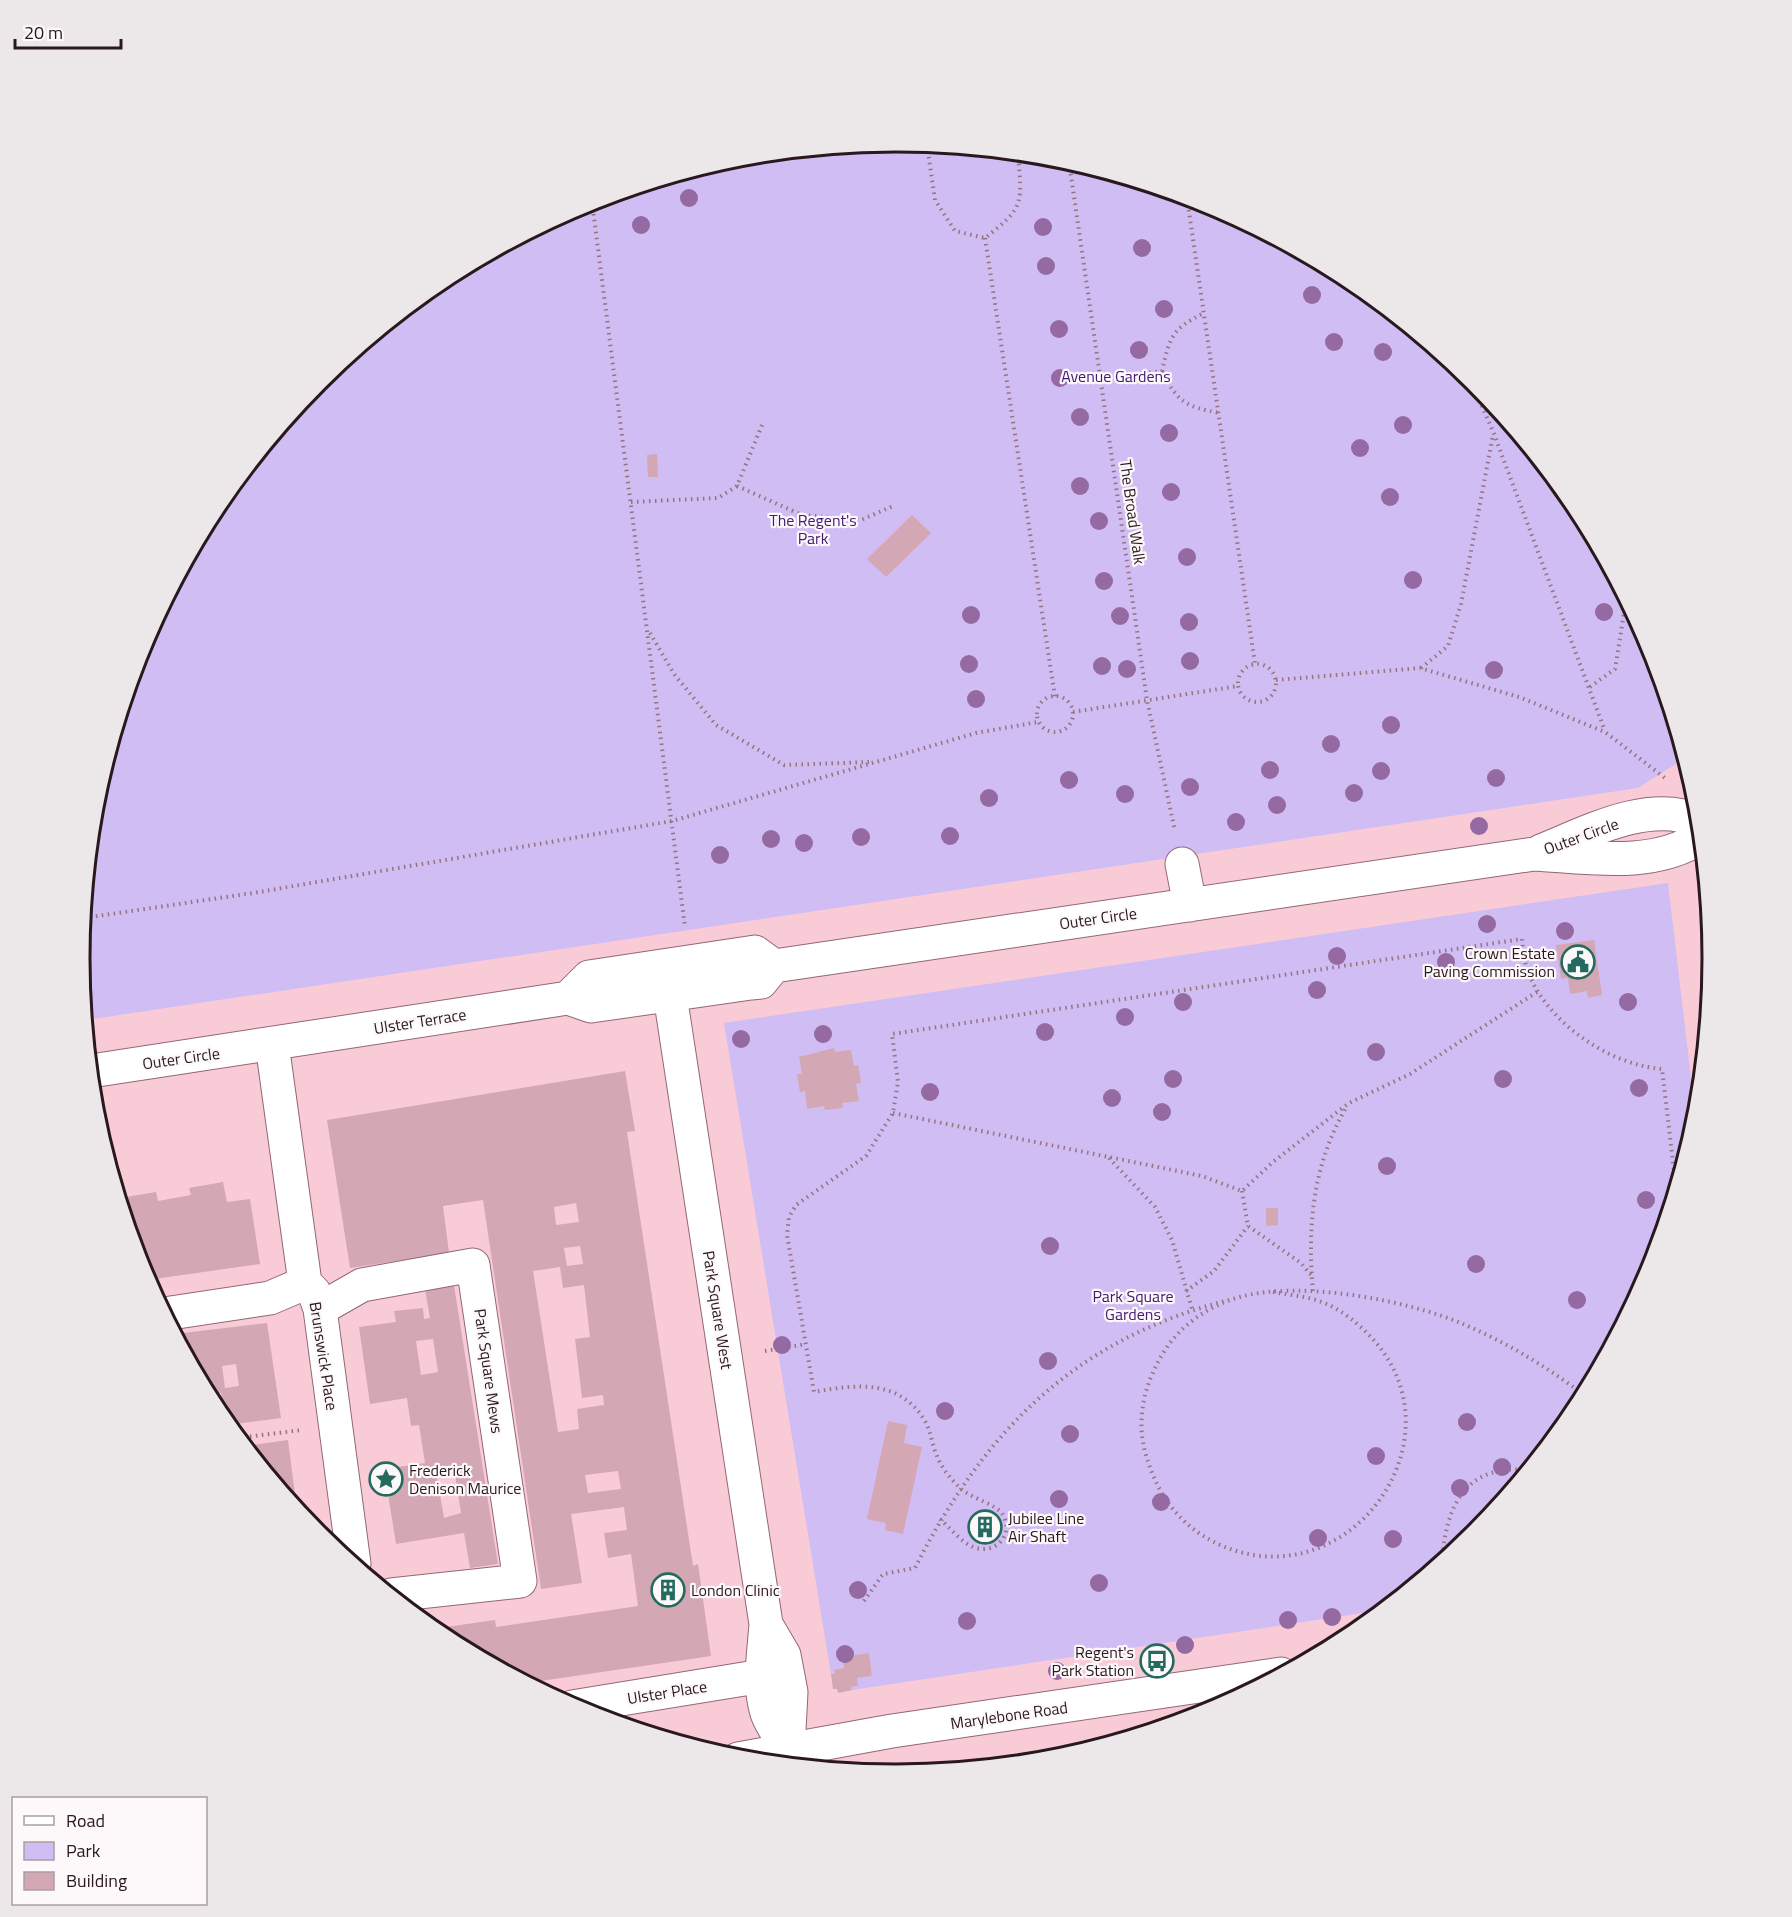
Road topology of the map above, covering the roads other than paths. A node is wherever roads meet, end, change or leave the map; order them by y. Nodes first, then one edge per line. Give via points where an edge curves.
1 (1689, 817) edge
2 (1693, 842) edge
3 (1534, 854) junction
4 (1182, 864) road end
5 (1190, 905) junction
6 (774, 966) junction
7 (670, 995) junction
8 (568, 998) junction
9 (272, 1044) junction
10 (98, 1070) edge
11 (312, 1296) junction
12 (172, 1313) edge
13 (352, 1552) edge
14 (400, 1594) edge
15 (766, 1624) junction
16 (762, 1676) junction
17 (1259, 1677) edge
18 (591, 1704) edge
19 (788, 1749) junction
20 (765, 1754) edge

1 - 3 main road, Outer Circle via 1642,816 1610,823
2 - 3 main road, Outer Circle via 1682,849 1614,859
3 - 5 main road, Outer Circle
4 - 5 main road
5 - 6 main road, Outer Circle
6 - 7 main road, Outer Circle via 761,982
6 - 8 main road via 755,951 600,975 589,977
7 - 8 main road, Ulster Terrace via 591,1006
7 - 15 main road, Park Square West
8 - 9 main road, Ulster Terrace
9 - 10 main road, Outer Circle
9 - 11 main road, Brunswick Place
11 - 12 main road via 270,1298
11 - 13 main road, Brunswick Place
11 - 14 main road, Park Square Mews via 473,1265 520,1581
15 - 16 main road, Park Square West
15 - 19 main road, Park Square West via 784,1655 791,1692
16 - 18 main road, Ulster Place
16 - 19 main road, Park Square West via 767,1714
17 - 19 main road, Marylebone Road
19 - 20 main road, Marylebone Road

